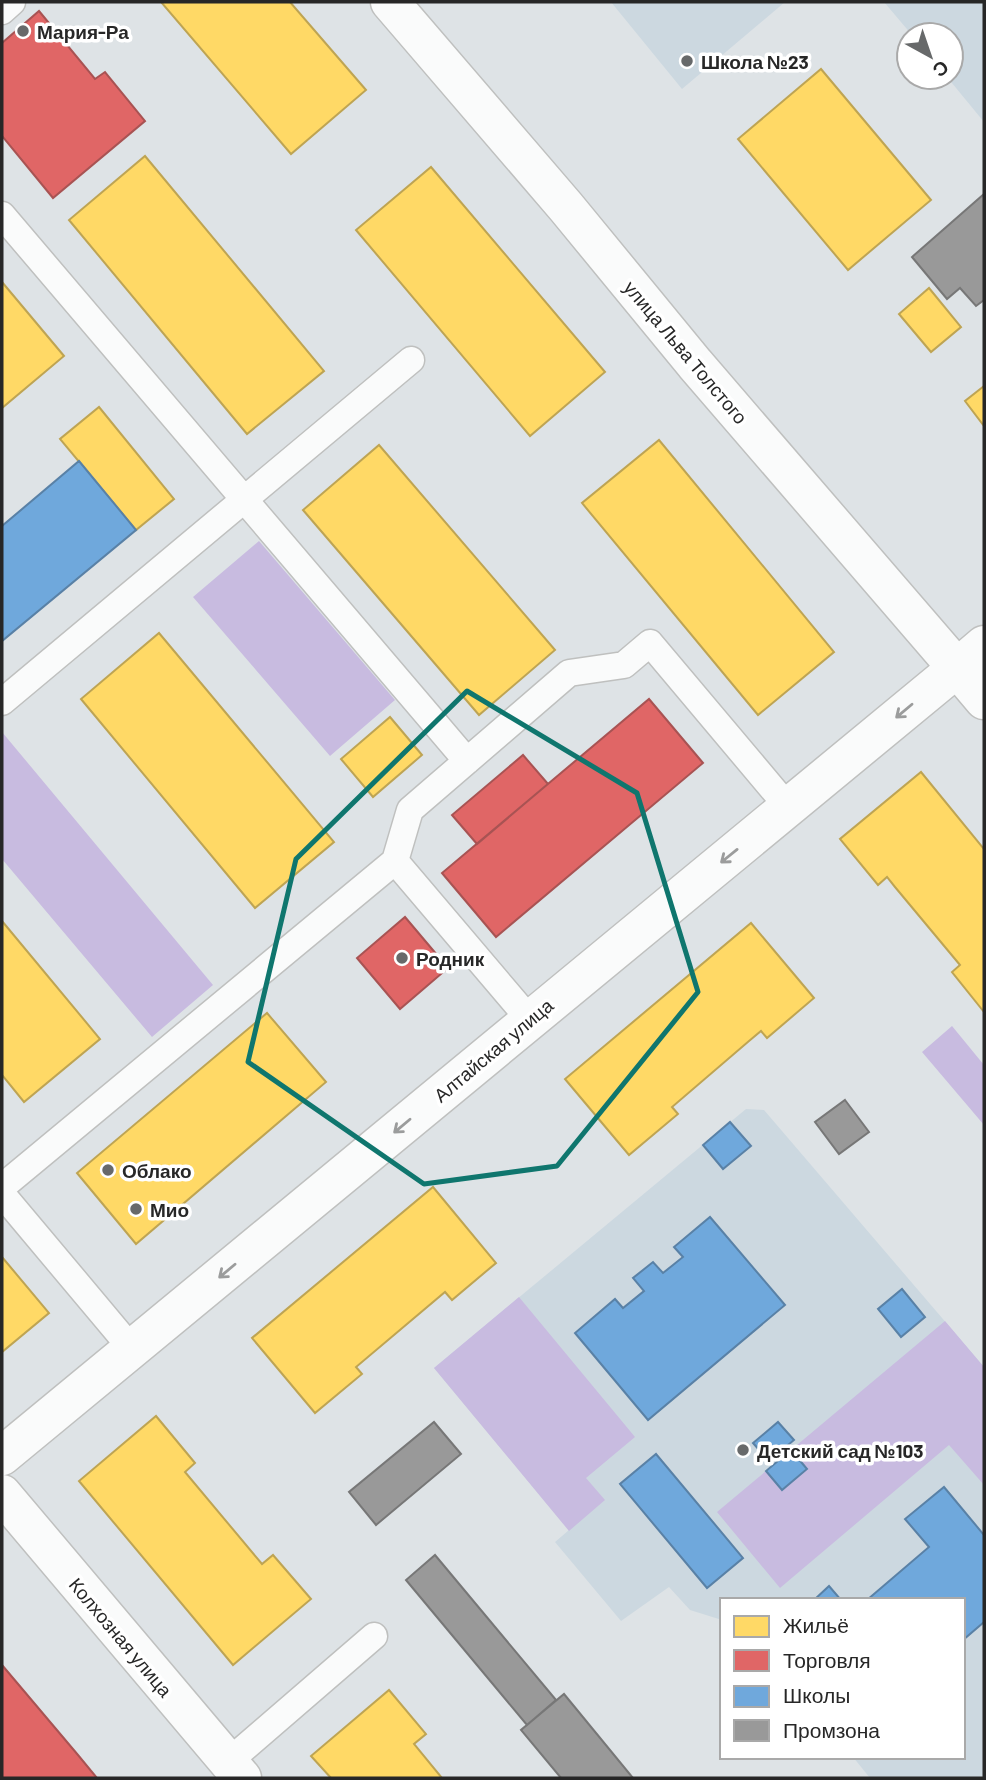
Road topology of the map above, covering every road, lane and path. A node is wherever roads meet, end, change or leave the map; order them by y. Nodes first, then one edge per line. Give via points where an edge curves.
1 (12, 2) edge
2 (390, 2) edge
3 (2, 11) edge
4 (2, 215) edge
5 (411, 360) dead end
6 (244, 499) junction
7 (970, 656) edge
8 (984, 700) edge
9 (2, 702) edge
10 (467, 761) junction
11 (788, 807) junction
12 (395, 861) junction
13 (530, 1020) junction
14 (2, 1187) edge
15 (2, 1194) edge
16 (132, 1349) junction
17 (2, 1456) edge
18 (2, 1494) edge
19 (374, 1636) dead end
20 (235, 1770) edge

1 - 3 lane
2 - 7 main road, улица Льва Толстого via 704,374
4 - 6 lane
5 - 6 lane
6 - 9 lane
6 - 10 lane
7 - 8 main road, улица Льва Толстого
7 -> 11 main road, Алтайская улица
10 - 11 lane via 569,673 624,665 650,643
10 - 12 lane via 410,810
11 -> 13 main road, Алтайская улица
12 - 13 lane
12 - 14 lane
13 -> 16 main road, Алтайская улица
15 - 16 lane
16 - 17 main road, Алтайская улица
18 - 20 main road, Колхозная улица
19 - 20 lane

